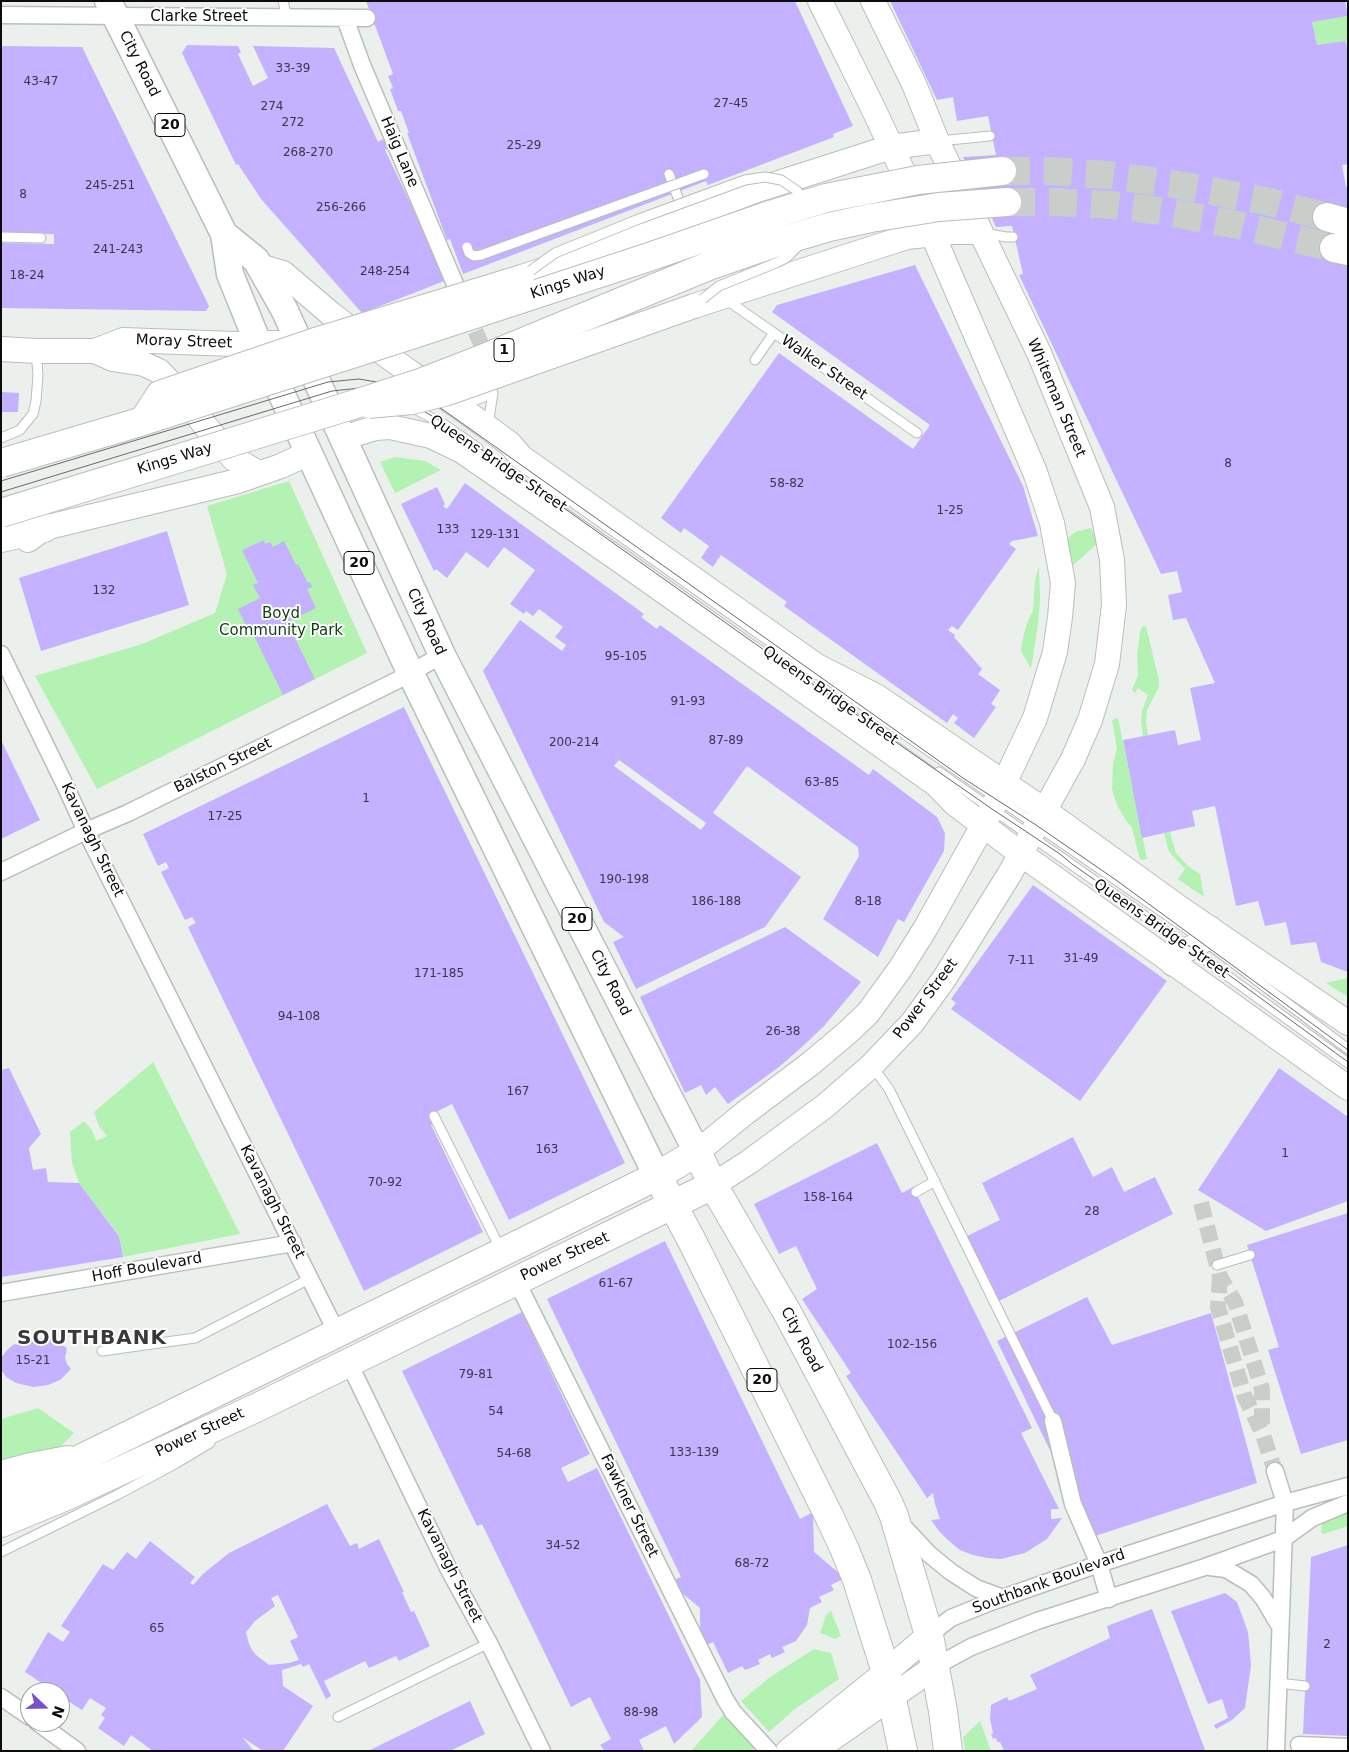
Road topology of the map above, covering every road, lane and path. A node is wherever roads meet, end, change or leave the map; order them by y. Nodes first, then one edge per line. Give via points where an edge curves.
1 (283, 1) edge
2 (820, 1) edge
3 (873, 1) edge
4 (111, 9) edge
5 (1, 15) edge
6 (287, 18) junction
7 (345, 18) junction
8 (367, 18) dead end
9 (990, 136) dead end
10 (937, 142) junction
11 (892, 147) junction
12 (1002, 171) tunnel mouth
13 (668, 174) dead end
14 (704, 174) dead end
15 (1007, 202) tunnel mouth
16 (680, 203) junction
17 (980, 232) junction
18 (224, 234) junction
19 (932, 234) junction
20 (1, 237) edge
21 (1013, 237) dead end
22 (41, 238) dead end
23 (467, 247) dead end
24 (259, 266) junction
25 (522, 277) junction
26 (455, 284) dead end
27 (731, 303) dead end
28 (694, 306) junction
29 (774, 333) junction
30 (300, 342) junction
31 (258, 343) junction
32 (369, 343) junction
33 (1, 349) edge
34 (36, 351) junction
35 (95, 351) junction
36 (756, 360) dead end
37 (417, 378) junction
38 (436, 402) dead end
39 (315, 406) junction
40 (460, 406) junction
41 (140, 422) junction
42 (487, 427) junction
43 (917, 433) dead end
44 (1, 438) edge
45 (344, 438) junction
46 (309, 453) junction
47 (485, 453) dead end
48 (507, 454) dead end
49 (1, 463) edge
50 (259, 473) junction
51 (1, 513) edge
52 (44, 528) junction
53 (1, 538) edge
54 (608, 540) dead end
55 (1, 551) edge
56 (695, 602) dead end
57 (1, 654) edge
58 (442, 656) junction
59 (410, 672) junction
60 (929, 766) dead end
61 (994, 804) junction
62 (86, 831) junction
63 (1033, 831) junction
64 (1, 872) edge
65 (1194, 945) junction
66 (1348, 1023) edge
67 (1348, 1049) edge
68 (1348, 1063) edge
69 (871, 1066) junction
70 (1348, 1088) edge
71 (434, 1116) dead end
72 (697, 1152) junction
73 (657, 1176) junction
74 (935, 1181) junction
75 (713, 1185) junction
76 (916, 1192) dead end
77 (673, 1206) junction
78 (293, 1243) junction
79 (502, 1252) junction
80 (1250, 1255) dead end
81 (1218, 1265) dead end
82 (310, 1278) junction
83 (516, 1280) junction
84 (1, 1293) edge
85 (337, 1333) junction
86 (102, 1352) dead end
87 (348, 1363) junction
88 (258, 1407) junction
89 (1054, 1421) joint
90 (80, 1458) junction
91 (1275, 1471) tunnel mouth
92 (1, 1476) edge
93 (1348, 1486) edge
94 (1, 1500) edge
95 (1284, 1503) junction
96 (1348, 1503) edge
97 (894, 1516) junction
98 (1, 1523) edge
99 (1282, 1539) junction
100 (1, 1552) edge
101 (1099, 1564) junction
102 (1205, 1567) junction
103 (1003, 1598) junction
104 (1109, 1599) junction
105 (1280, 1627) junction
106 (929, 1635) junction
107 (489, 1643) junction
108 (936, 1666) junction
109 (889, 1684) junction
110 (1278, 1684) junction
111 (1305, 1686) dead end
112 (1, 1697) edge
113 (20, 1710) edge
114 (338, 1717) dead end
115 (51, 1732) edge
116 (1299, 1745) dead end
117 (1348, 1747) edge
118 (77, 1751) edge
119 (542, 1751) edge
120 (769, 1751) edge
121 (788, 1751) edge
122 (814, 1751) edge
123 (903, 1751) edge
124 (948, 1751) edge
125 (1276, 1751) edge

1 - 6 lane
2 - 11 street
3 - 10 street, Whiteman Street via 914,84
4 - 5 street, Clarke Street
4 - 6 street, Clarke Street
4 - 18 main road, City Road / 20
6 - 7 street, Clarke Street
7 - 8 street, Clarke Street
7 - 26 street, Haig Lane
9 - 10 lane
10 - 11 street, Kings Way
10 - 17 street, Whiteman Street
11 - 19 street
11 - 25 street, Kings Way via 757,190
12 - 41 highway, Kings Way, bridge via 918,180 817,201
13 - 16 lane
14 - 23 lane, bridge via 481,255 474,256
15 - 39 highway, Kings Way / 1, bridge via 939,207 829,227 711,265 420,382
16 - 25 lane, bridge via 556,253
16 - 28 lane, bridge via 745,180 765,177 780,180 796,190 806,202 809,220 801,242 786,258 719,286
17 - 19 street, Kings Way
17 - 21 lane
17 - 63 street, Whiteman Street via 1039,353 1102,507 1112,560 1114,605 1107,664 1100,691 1079,746
18 - 24 main road, City Road / 20
18 - 31 main road, City Road / 20 via 230,274
19 - 28 street, Kings Way via 907,237
19 - 61 street via 1035,472 1052,523 1063,583 1050,669 1034,718
20 - 22 lane
24 - 30 main road, City Road / 20
24 - 32 street, Queens Bridge Street via 283,273
25 - 41 street, Kings Way, bridge via 159,393
27 - 29 lane, Walker Street
28 - 39 street, Kings Way, bridge via 448,393 384,406
29 - 36 lane
29 - 43 lane, Walker Street
30 - 31 street, Moray Street
30 - 32 street, Moray Street
30 - 39 main road, City Road / 20
31 - 35 street, Moray Street via 122,340
31 - 39 main road, City Road / 20
32 - 37 street, Queens Bridge Street
33 - 34 street, Moray Street
34 - 35 street, Moray Street
34 - 44 lane via 38,375 33,414 20,430
35 - 50 street via 144,364 159,372 234,459
37 - 38 lane, Queens Bridge Street
37 - 40 street, Queens Bridge Street
39 - 45 main road, City Road / 20
39 - 46 main road, City Road / 20
39 - 47 lane, Queens Bridge Street via 360,395 389,399 436,420
39 - 51 highway, Kings Way / 1, bridge
40 - 42 street, Queens Bridge Street
40 - 42 lane via 493,393
41 - 49 highway, Kings Way, bridge
42 - 61 street, Queens Bridge Street via 521,457 817,666 876,696
45 - 46 main road, Queens Bridge Street
45 - 58 main road, City Road / 20
45 - 61 street, Queens Bridge Street via 375,428 390,427 431,436 462,451 937,785 954,802
46 - 50 street
46 - 59 main road, City Road / 20
48 - 61 lane, Queens Bridge Street
50 - 52 street via 238,481
52 - 53 highway
52 - 55 street via 28,540
54 - 56 lane
57 - 62 street, Kavanagh Street
58 - 59 street, Balston Street
58 - 72 main road, City Road / 20
59 - 62 street, Balston Street
59 - 73 main road, City Road / 20
60 - 61 lane, Queens Bridge Street
61 - 63 street, Queens Bridge Street
61 - 63 street, Queens Bridge Street
61 - 72 street, Power Street via 925,928 868,1013 810,1064
62 - 64 street, Balston Street
62 - 78 street, Kavanagh Street
63 - 65 street, Queens Bridge Street
63 - 65 street, Queens Bridge Street
63 - 69 street, Power Street via 944,979 912,1023
65 - 66 street, Queens Bridge Street
65 - 67 lane, Queens Bridge Street
65 - 68 lane, Queens Bridge Street
65 - 70 street, Queens Bridge Street
69 - 74 lane via 889,1089
69 - 75 street, Power Street via 825,1106
71 - 79 lane
72 - 73 highway, Power Street
72 - 75 highway, City Road / 20
73 - 77 highway, City Road / 20
73 - 79 highway, Power Street
74 - 76 lane
74 - 89 lane
75 - 77 highway, Power Street
75 - 97 highway, City Road / 20 via 788,1314
77 - 83 highway, Power Street
77 - 109 highway, City Road / 20 via 830,1518 857,1580
78 - 82 street, Kavanagh Street
78 - 84 street, Hoff Boulevard
79 - 83 highway, Fawkner Street
79 - 85 highway, Power Street
80 - 81 lane
82 - 85 street, Kavanagh Street
82 - 86 lane via 195,1338
83 - 87 highway, Power Street
83 - 120 street, Fawkner Street via 724,1699
85 - 87 highway, Kavanagh Street
85 - 90 highway, Power Street
87 - 88 highway, Power Street
87 - 107 street, Kavanagh Street via 449,1570
88 - 98 highway, Power Street
88 - 100 lane via 175,1464
89 - 101 street via 1074,1504
90 - 92 highway
90 - 94 highway, Power Street via 45,1482
91 - 95 street
93 - 95 street, Southbank Boulevard
95 - 99 street
95 - 101 street, Southbank Boulevard
96 - 99 street, Southbank Boulevard via 1312,1518
97 - 103 street via 929,1554 951,1572 976,1588
97 - 106 highway, City Road / 20
99 - 102 street, Southbank Boulevard
99 - 105 street
101 - 103 street, Southbank Boulevard
101 - 104 street
102 - 104 street, Southbank Boulevard
102 - 105 street via 1226,1569 1250,1584 1263,1598
103 - 106 street, Southbank Boulevard via 951,1618
104 - 108 street, Southbank Boulevard via 1037,1621 971,1647
105 - 110 street
106 - 108 highway, City Road / 20
106 - 109 street, Southbank Boulevard
107 - 114 lane
107 - 119 street, Kavanagh Street
108 - 109 street, Southbank Boulevard
108 - 124 highway, City Road / 20
109 - 121 street, Southbank Boulevard
109 - 122 street, Southbank Boulevard
109 - 123 highway, City Road / 20
110 - 111 lane
110 - 125 street
112 - 113 street
115 - 118 street
116 - 117 street

